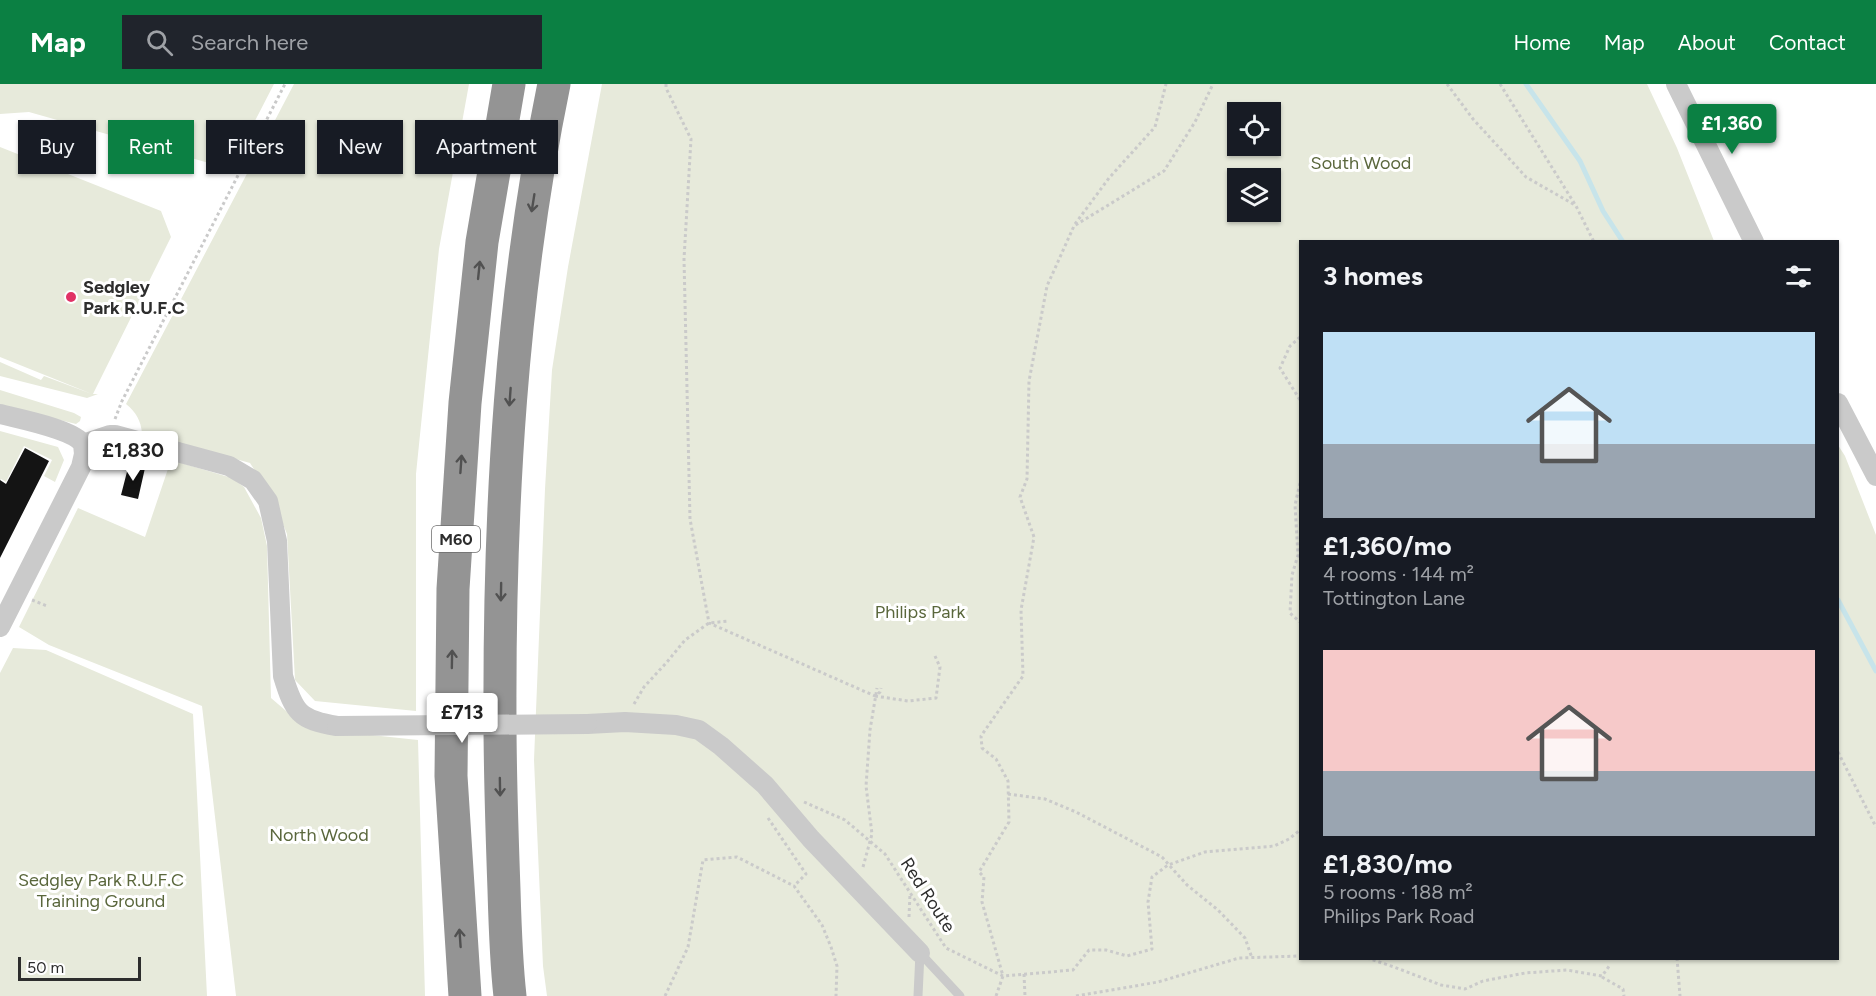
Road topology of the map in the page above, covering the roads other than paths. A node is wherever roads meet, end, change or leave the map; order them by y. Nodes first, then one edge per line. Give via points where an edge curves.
1 (509, 84) edge
2 (554, 84) edge
3 (1676, 84) edge
4 (1753, 240) edge
5 (1839, 405) edge
6 (0, 414) edge
7 (83, 444) junction
8 (1876, 476) edge
9 (0, 627) edge
10 (920, 953) junction
11 (465, 996) edge
12 (510, 996) edge
13 (918, 996) edge
14 (960, 996) edge

11 -> 1 highway, M60 via 451,776 453,589 465,403 482,242
2 -> 12 highway, M60 via 525,249 510,395 503,535 500,792
3 - 4 street
5 - 8 street
6 - 7 street via 69,432
7 - 9 street via 81,467
7 - 10 street, bridge via 110,435 140,441 229,466 259,486 268,501 277,542 283,676 293,705 301,714 337,726 625,722 676,724 699,730 765,785
10 - 13 lane
10 - 14 lane

